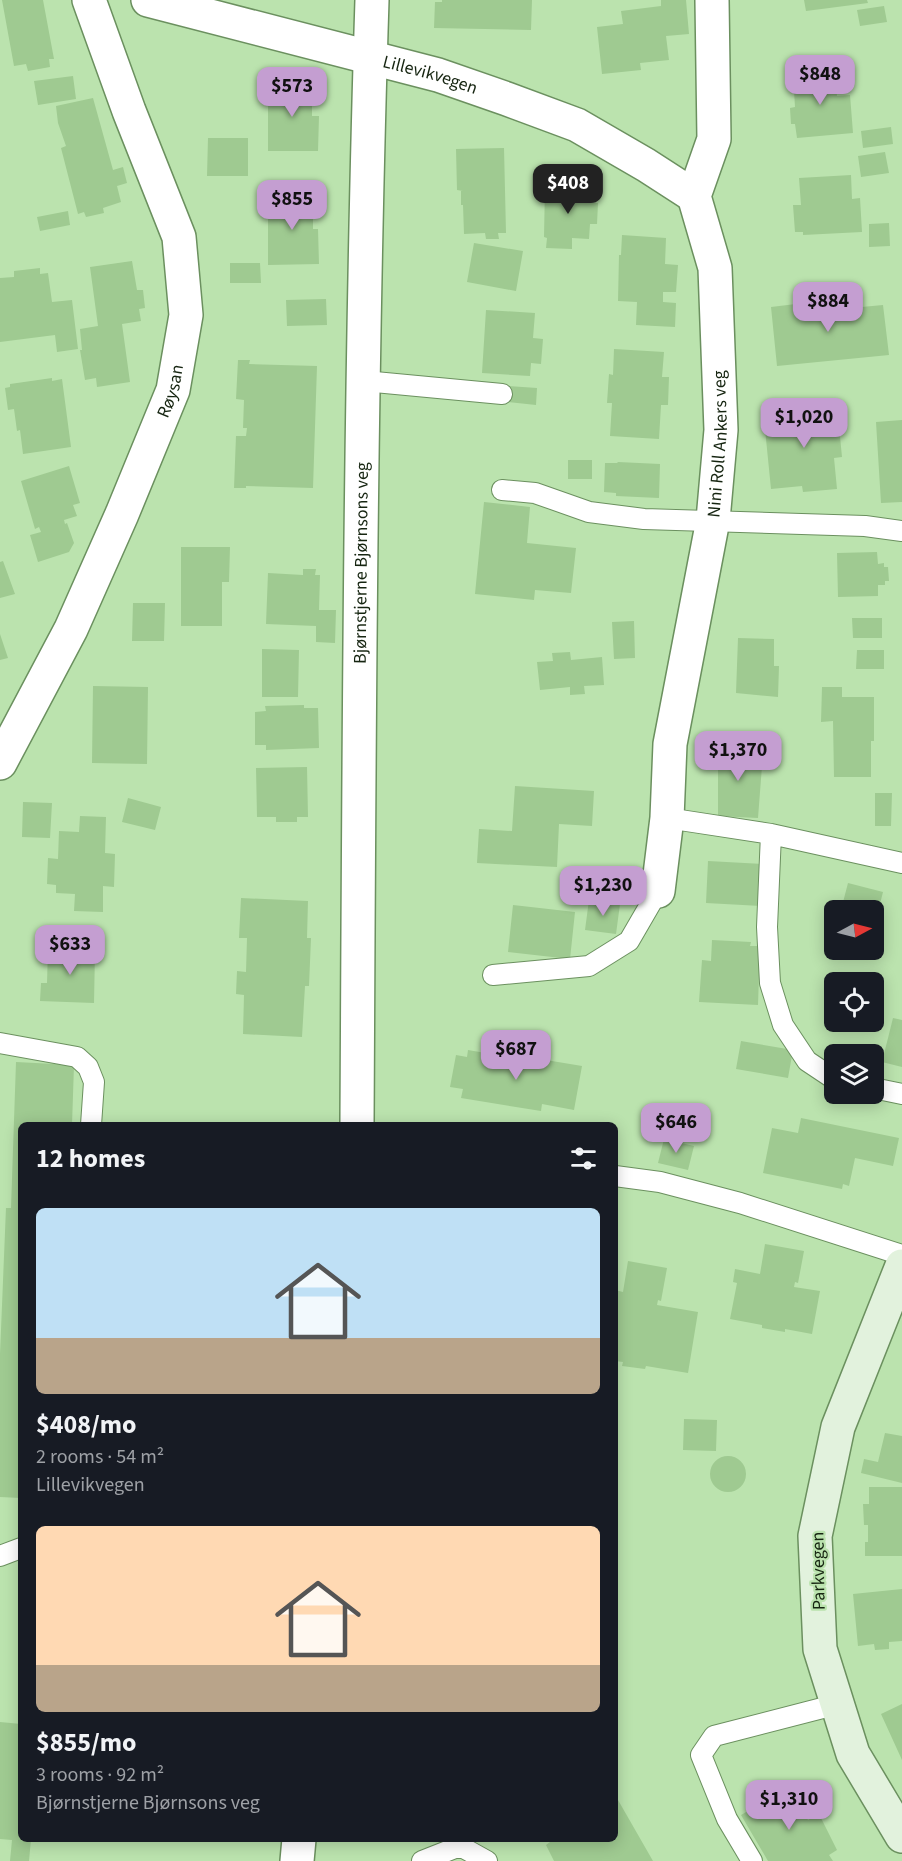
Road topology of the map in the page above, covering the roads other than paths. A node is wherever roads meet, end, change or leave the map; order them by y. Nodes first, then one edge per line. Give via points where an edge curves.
1 (89, 0) edge
2 (148, 0) edge
3 (372, 0) edge
4 (712, 0) edge
5 (370, 58) junction
6 (694, 196) junction
7 (364, 381) junction
8 (502, 394) dead end
9 (502, 490) dead end
10 (713, 520) junction
11 (902, 531) edge
12 (0, 763) edge
13 (667, 818) junction
14 (771, 834) junction
15 (902, 863) edge
16 (658, 891) joint
17 (493, 975) dead end
18 (0, 1043) edge
19 (824, 1072) edge
20 (884, 1090) edge
21 (902, 1094) edge
22 (91, 1122) edge
23 (357, 1122) edge
24 (618, 1176) edge
25 (902, 1255) edge
26 (902, 1266) edge
27 (18, 1549) edge
28 (0, 1556) edge
29 (838, 1704) junction
30 (902, 1836) edge
31 (299, 1842) edge
32 (297, 1861) edge
33 (422, 1861) edge
34 (487, 1861) edge
35 (753, 1861) edge

1 - 12 street, Røysan via 179,237 186,315 173,390 71,629
2 - 5 street, Lillevikvegen
3 - 5 street, Bjørnstjerne Bjørnsons veg
4 - 6 street via 714,140
5 - 6 street, Lillevikvegen via 438,75 577,125
5 - 7 street, Bjørnstjerne Bjørnsons veg
6 - 10 street, Nini Roll Ankers veg via 715,268 721,430
7 - 8 lane
7 - 23 street, Bjørnstjerne Bjørnsons veg
9 - 10 lane via 535,493 589,512 644,519
10 - 11 lane via 866,525
10 - 13 street, Nini Roll Ankers veg via 670,744
13 - 14 lane
13 - 16 street, Nini Roll Ankers veg
14 - 15 lane
14 - 19 lane via 767,927 770,983 783,1025 807,1061
16 - 17 lane via 629,941 590,966
18 - 22 lane via 77,1057 88,1067 94,1082
20 - 21 lane
24 - 25 lane via 660,1182 740,1203
26 - 29 main road, Parkvegen via 838,1427 815,1536 820,1649
27 - 28 lane
29 - 30 main road, Parkvegen via 853,1754
29 - 35 lane via 714,1736 701,1755 727,1819
31 - 32 street
33 - 34 lane via 460,1846

